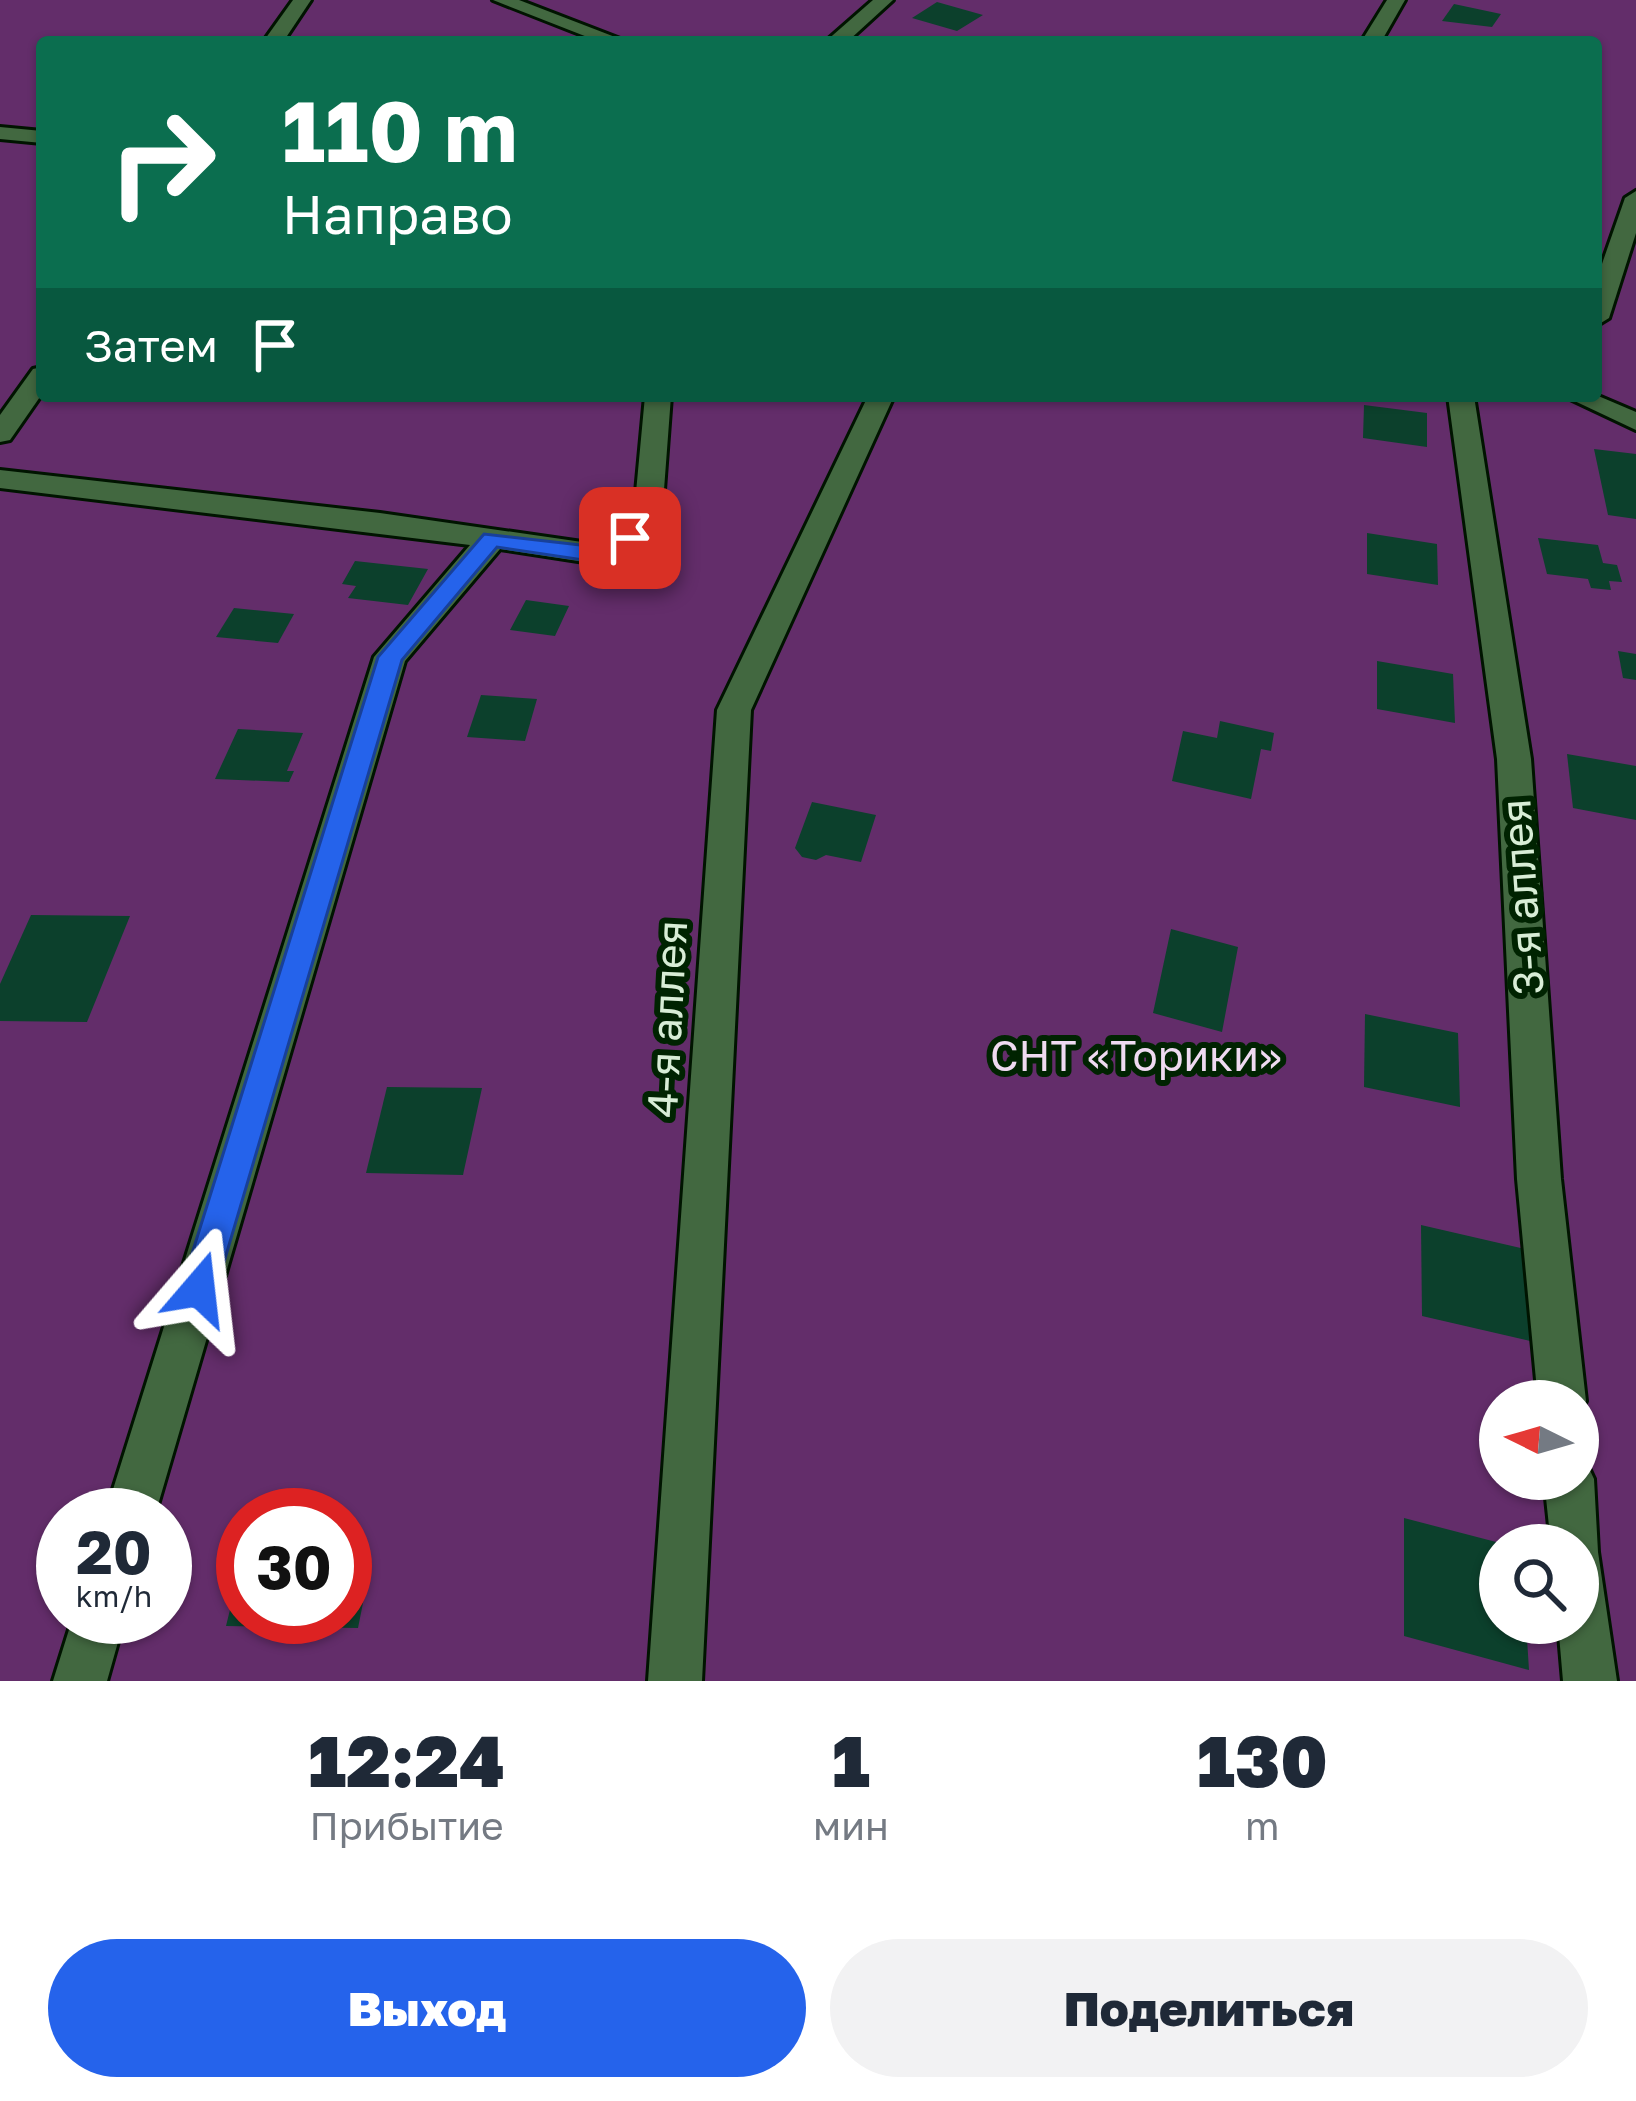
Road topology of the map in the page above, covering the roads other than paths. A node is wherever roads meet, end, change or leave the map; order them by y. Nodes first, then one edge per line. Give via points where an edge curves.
1 (302, 0) edge
2 (502, 0) edge
3 (884, 0) edge
4 (1396, 0) edge
5 (278, 36) edge
6 (601, 36) edge
7 (842, 36) edge
8 (1375, 36) edge
9 (0, 133) edge
10 (36, 136) edge
11 (1636, 198) edge
12 (1602, 300) edge
13 (36, 383) edge
14 (658, 402) edge
15 (878, 402) edge
16 (1462, 402) edge
17 (1591, 402) edge
18 (1636, 422) edge
19 (0, 434) edge
20 (0, 478) edge
21 (492, 539) junction
22 (1560, 1380) edge
23 (138, 1488) edge
24 (91, 1644) edge
25 (1586, 1644) edge
26 (80, 1681) edge
27 (675, 1681) edge
28 (1590, 1681) edge

1 - 5 street
2 - 6 street
3 - 7 street
4 - 8 street
9 - 10 street
11 - 12 street
13 - 19 street
14 - 21 street via 650,503 630,538 590,554
15 - 27 street, 4-я аллея via 734,710
16 - 22 street, 3-я аллея via 1514,759
17 - 18 street
20 - 21 street
21 - 23 street via 390,657
24 - 26 street
25 - 28 street

